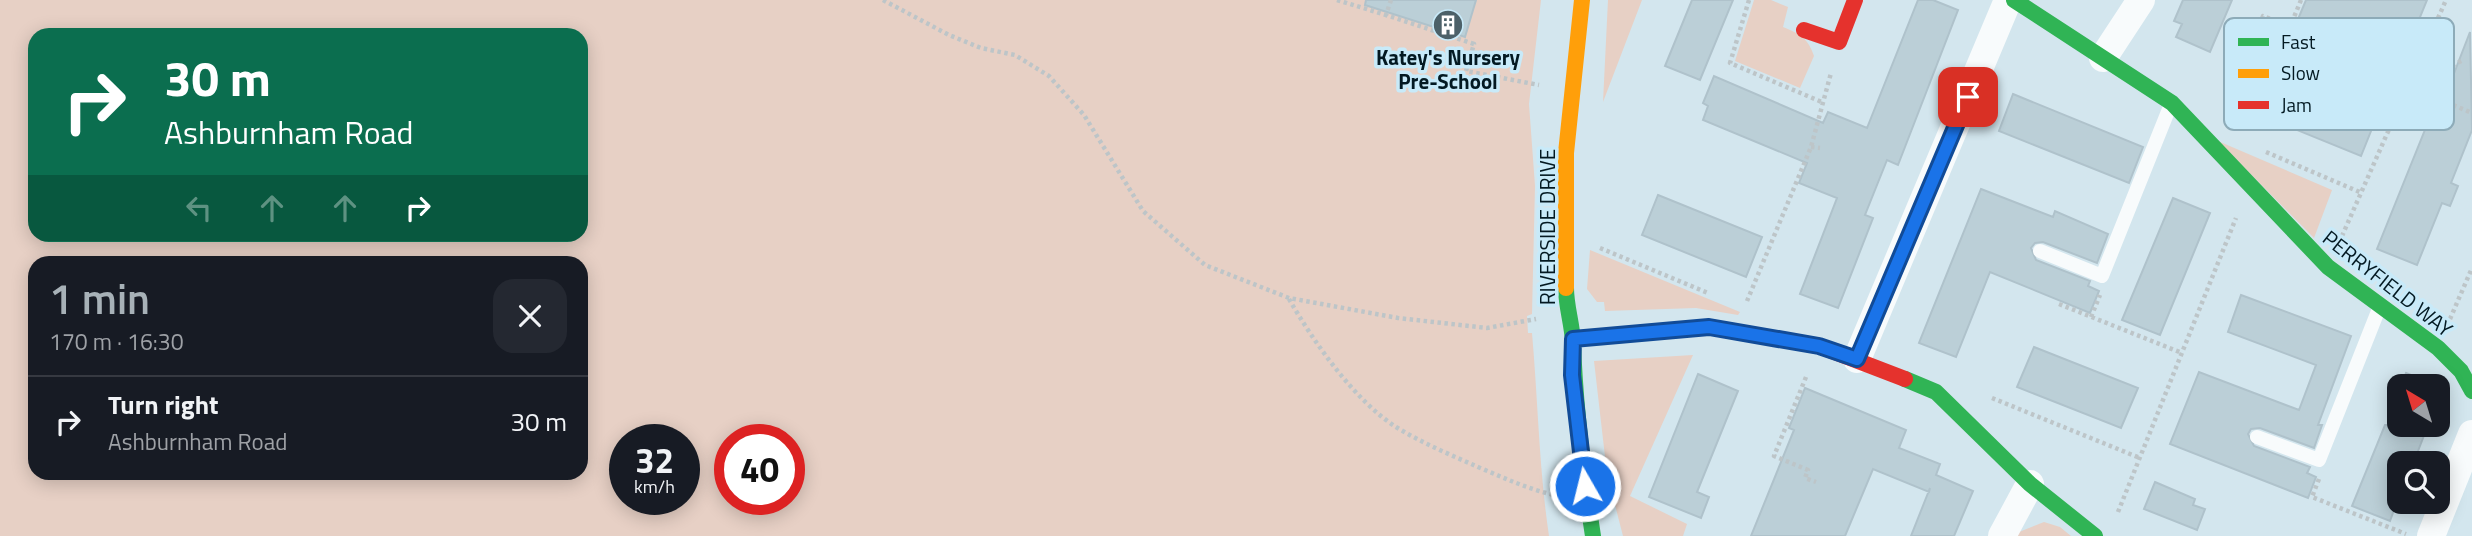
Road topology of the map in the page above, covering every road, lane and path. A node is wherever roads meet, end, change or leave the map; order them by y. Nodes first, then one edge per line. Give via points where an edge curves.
1 (883, 0) edge
2 (1337, 0) edge
3 (1391, 0) edge
4 (1582, 0) edge
5 (1749, 0) edge
6 (1855, 0) edge
7 (2008, 0) edge
8 (2014, 0) edge
9 (2141, 0) edge
10 (2301, 0) edge
11 (2445, 0) edge
12 (1386, 15) junction
13 (2294, 18) edge
14 (2437, 18) edge
15 (1804, 30) dead end
16 (1839, 42) junction
17 (2103, 58) junction
18 (2463, 60) dead end
19 (2454, 65) edge
20 (1571, 92) junction
21 (1824, 103) junction
22 (2172, 103) junction
23 (2454, 105) edge
24 (2472, 113) edge
25 (2389, 130) edge
26 (1811, 147) junction
27 (1820, 148) dead end
28 (2263, 150) dead end
29 (2249, 185) junction
30 (2362, 193) junction
31 (2040, 251) dead end
32 (2328, 267) junction
33 (2472, 268) edge
34 (1289, 298) junction
35 (2060, 304) dead end
36 (2380, 304) junction
37 (1744, 308) dead end
38 (1542, 318) dead end
39 (1573, 339) junction
40 (1819, 346) junction
41 (2438, 348) junction
42 (2182, 353) junction
43 (1857, 359) junction
44 (2472, 391) edge
45 (1981, 394) dead end
46 (2472, 434) edge
47 (2257, 437) dead end
48 (2140, 458) junction
49 (2319, 460) junction
50 (1816, 482) dead end
51 (2030, 484) junction
52 (1563, 498) dead end
53 (2114, 521) dead end
54 (1593, 536) edge
55 (2002, 536) edge
56 (2095, 536) edge
57 (2411, 536) edge
58 (2431, 536) edge

1 - 34 path via 949,35 1015,55 1049,76 1084,115 1143,211 1205,265
2 - 12 path
3 - 12 path
4 - 20 street, RIVERSIDE DRIVE
5 - 21 path via 1730,64
6 - 16 street
7 - 43 street
8 - 17 street, PERRYFIELD WAY
9 - 17 street
10 - 13 path
11 - 14 path
12 - 20 path via 1474,44 1466,71
15 - 16 street
16 - 21 path
17 - 22 street, PERRYFIELD WAY
18 - 19 path
20 - 39 street, RIVERSIDE DRIVE via 1566,153 1566,302
21 - 26 path
22 - 29 street, PERRYFIELD WAY
22 - 31 lane via 2102,276
23 - 24 path
25 - 30 path
26 - 27 path
26 - 37 path
28 - 30 path
29 - 32 street, PERRYFIELD WAY
29 - 42 path
30 - 32 path
32 - 36 street, PERRYFIELD WAY
33 - 41 path
34 - 38 path via 1487,328
34 - 52 path via 1312,340 1394,426 1529,489
35 - 42 path
36 - 41 street, PERRYFIELD WAY
36 - 49 lane
39 - 40 street via 1709,327
39 - 54 street, RIVERSIDE DRIVE via 1573,387
40 - 43 street
40 - 50 path via 1774,456 1808,470 1805,478
41 - 44 street, PERRYFIELD WAY via 2461,371
42 - 48 path
43 - 51 street via 1936,392
45 - 48 path
46 - 58 street
47 - 49 lane
48 - 53 path
49 - 57 path via 2312,497
51 - 55 street
51 - 56 street

